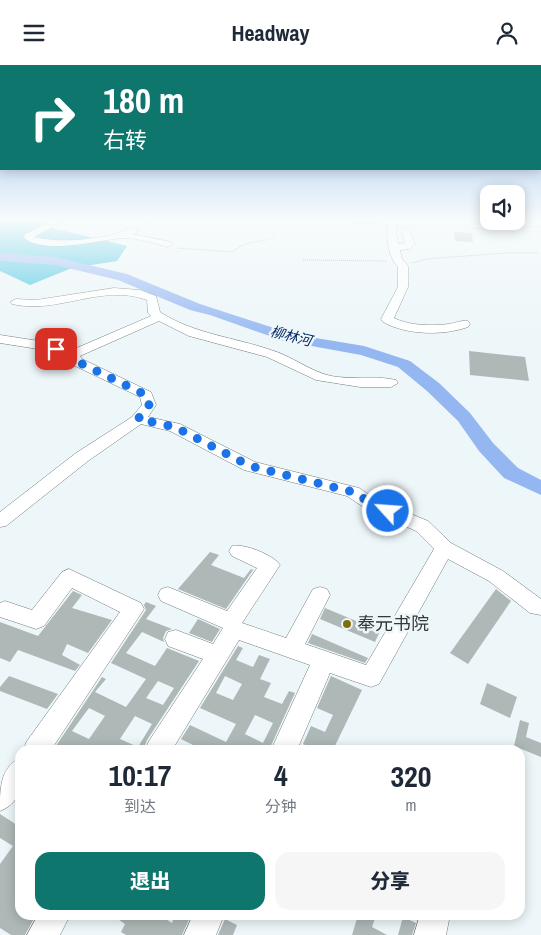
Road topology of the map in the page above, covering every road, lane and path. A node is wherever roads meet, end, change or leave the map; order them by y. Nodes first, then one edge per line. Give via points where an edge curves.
1 (332, 261) edge
2 (416, 261) edge
3 (399, 262) junction
4 (16, 302) dead end
5 (159, 317) junction
6 (464, 324) dead end
7 (0, 339) edge
8 (73, 354) junction
9 (391, 383) dead end
10 (139, 419) junction
11 (0, 521) edge
12 (444, 548) junction
13 (239, 551) dead end
14 (168, 595) dead end
15 (320, 595) dead end
16 (541, 607) edge
17 (2, 611) edge
18 (233, 625) junction
19 (176, 639) dead end
20 (291, 649) junction
21 (217, 655) junction
22 (324, 661) junction
23 (39, 745) edge
24 (161, 745) edge
25 (286, 745) edge
26 (15, 778) edge
27 (0, 798) edge
28 (53, 920) edge
29 (207, 920) edge
30 (434, 920) edge
31 (43, 935) edge
32 (200, 935) edge
33 (430, 935) edge

1 - 3 path
2 - 3 path
3 - 6 street via 403,287 387,319 391,323 407,327 446,328
4 - 5 street via 37,303 124,290 152,298 154,313
5 - 8 street
5 - 9 street via 168,324 224,343 267,352 311,374 351,383
7 - 8 street
8 - 10 street via 76,361 146,395 149,405
10 - 11 street via 82,457
10 - 12 street via 175,427 250,466 353,492 422,526
12 - 16 street via 496,576
12 - 22 street via 371,677
13 - 18 street via 270,565
14 - 18 street
15 - 20 street
17 - 23 street via 36,620 69,577 134,609
18 - 20 street
18 - 21 street
19 - 21 street
20 - 22 street
21 - 24 street
22 - 25 street
26 - 27 street
28 - 31 street
29 - 32 street
30 - 33 street

